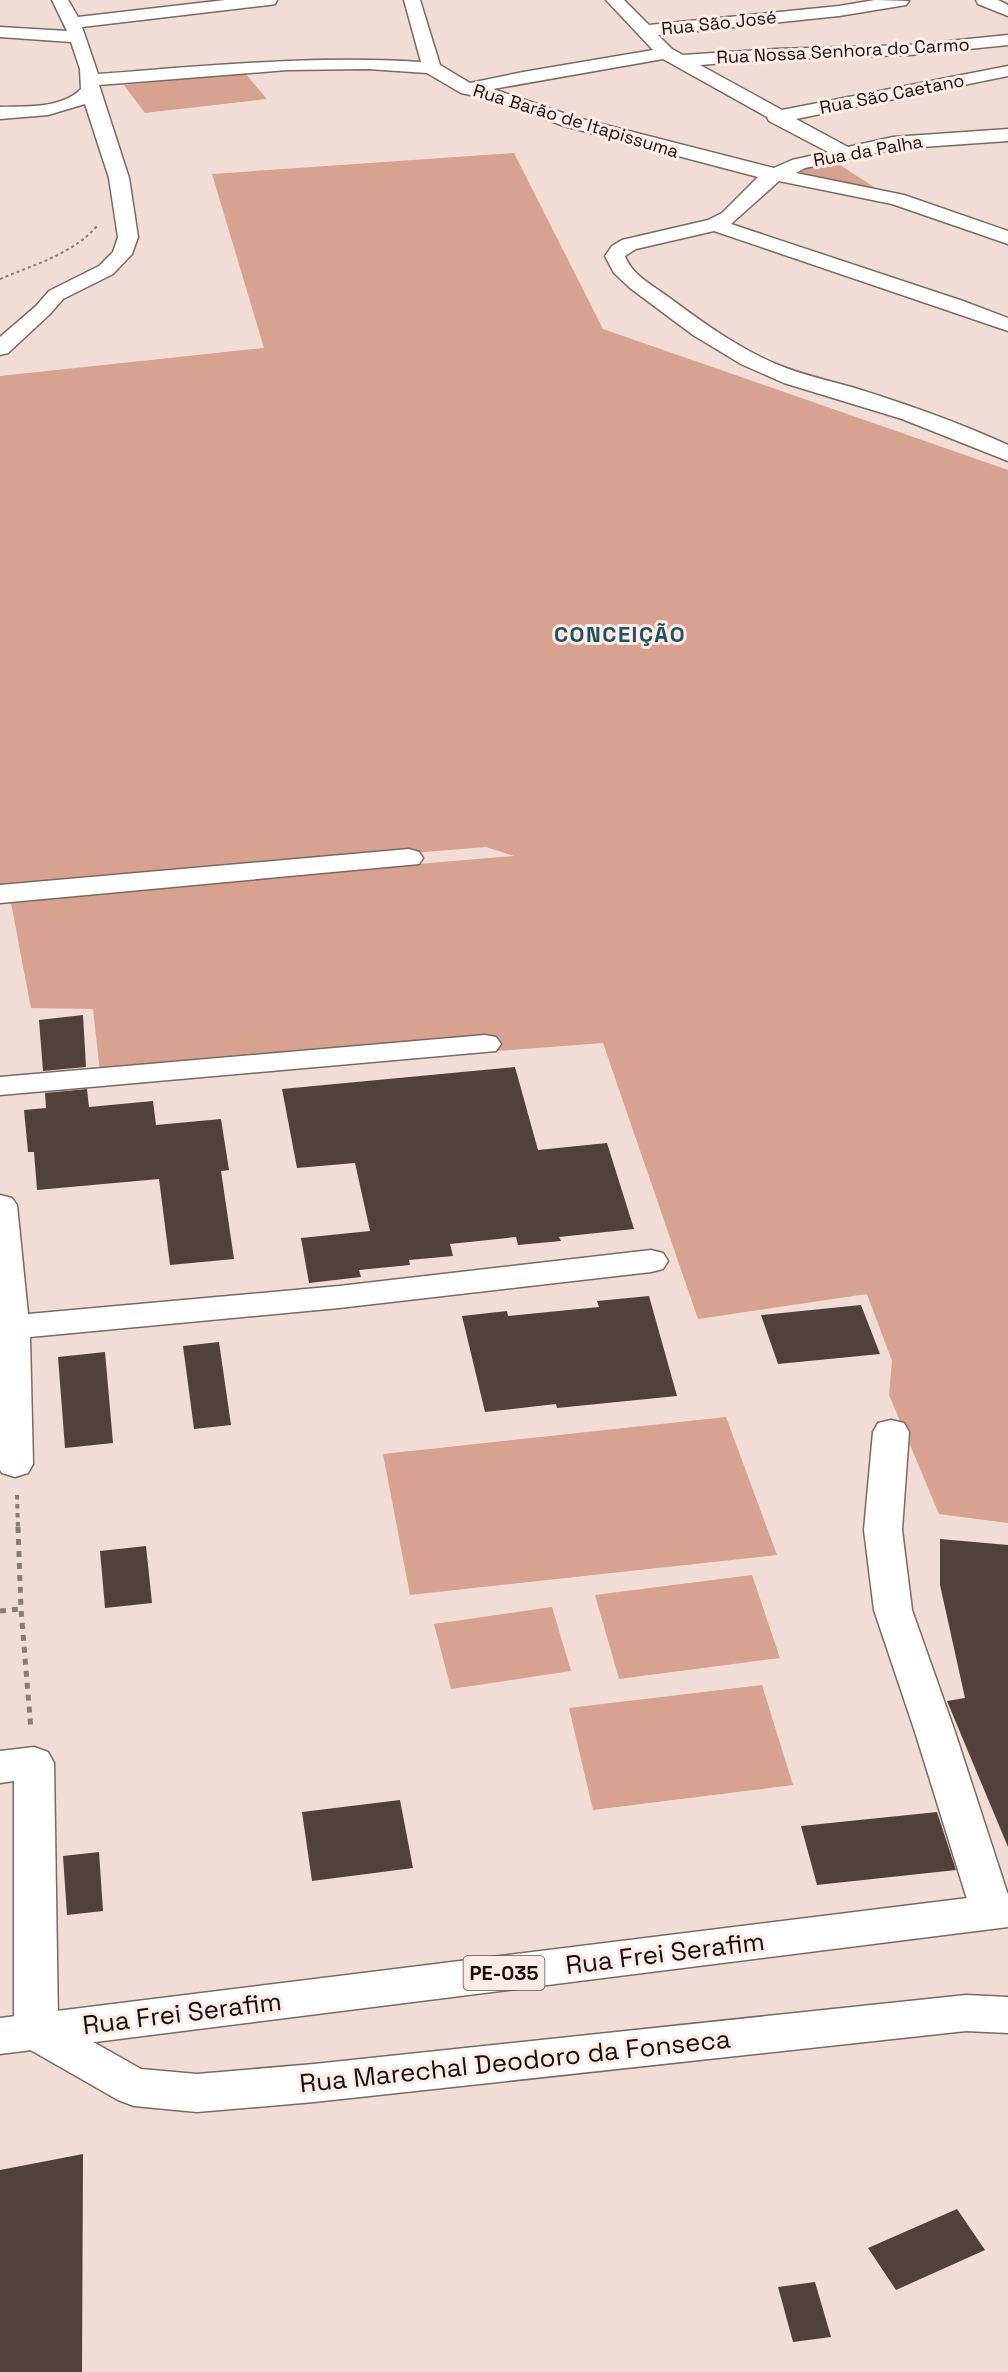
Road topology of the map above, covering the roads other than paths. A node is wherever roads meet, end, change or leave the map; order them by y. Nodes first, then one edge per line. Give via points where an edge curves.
1 (60, 0) edge
2 (268, 0) edge
3 (412, 0) edge
4 (614, 0) edge
5 (773, 0) edge
6 (984, 0) edge
7 (900, 1) edge
8 (869, 3) edge
9 (706, 7) dead end
10 (1008, 11) edge
11 (793, 16) junction
12 (724, 22) junction
13 (75, 30) junction
14 (646, 31) junction
15 (0, 32) edge
16 (1008, 40) edge
17 (672, 57) junction
18 (431, 68) junction
19 (1008, 71) edge
20 (91, 85) junction
21 (467, 89) junction
22 (0, 113) edge
23 (776, 117) junction
24 (1008, 135) edge
25 (840, 155) junction
26 (771, 177) junction
27 (897, 199) junction
28 (722, 221) junction
29 (1008, 238) edge
30 (1008, 314) edge
31 (1008, 325) edge
32 (0, 348) edge
33 (1008, 454) edge
34 (409, 858) dead end
35 (0, 894) edge
36 (485, 1044) dead end
37 (0, 1086) edge
38 (0, 1204) edge
39 (651, 1261) dead end
40 (6, 1327) edge
41 (891, 1432) dead end
42 (15, 1464) road end
43 (17, 1765) edge
44 (1000, 1911) edge
45 (1008, 2015) edge
46 (18, 2034) edge

1 - 13 street
2 - 13 street
3 - 18 street
4 - 14 street
5 - 11 street
6 - 10 street
7 - 8 street, Rua São José
8 - 11 street, Rua São José
9 - 12 street
11 - 12 street, Rua São José
12 - 14 street, Rua São José
13 - 15 street
13 - 20 street
14 - 17 street
16 - 17 street, Rua Nossa Senhora do Carmo via 909,50
17 - 21 street, Rua Nossa Senhora do Carmo via 523,77
17 - 23 street
18 - 20 street, Rua Barão de Itapissuma via 287,65
18 - 21 street, Rua Barão de Itapissuma
19 - 23 street, Rua São Caetano
20 - 22 street via 78,102 67,106
20 - 32 street via 119,178 128,237 122,254 106,270 56,295
21 - 26 street, Rua Barão de Itapissuma
23 - 25 street
24 - 25 street, Rua da Palha via 893,143
25 - 26 street, Rua da Palha via 799,164
25 - 27 street
26 - 27 street, Rua Barão de Itapissuma
26 - 28 street
27 - 29 street, Rua Barão de Itapissuma
28 - 30 street via 856,258
28 - 31 street
28 - 33 street via 628,244 615,256 617,265 696,328 734,352 784,375 849,393
34 - 35 street
36 - 37 street
38 - 40 street
39 - 40 street via 339,1297
40 - 42 street
41 - 44 street via 883,1530 893,1610
43 - 46 street
44 - 46 street, Rua Frei Serafim / PE-035
45 - 46 street, Rua Marechal Deodoro da Fonseca via 966,2013 197,2093 134,2087

